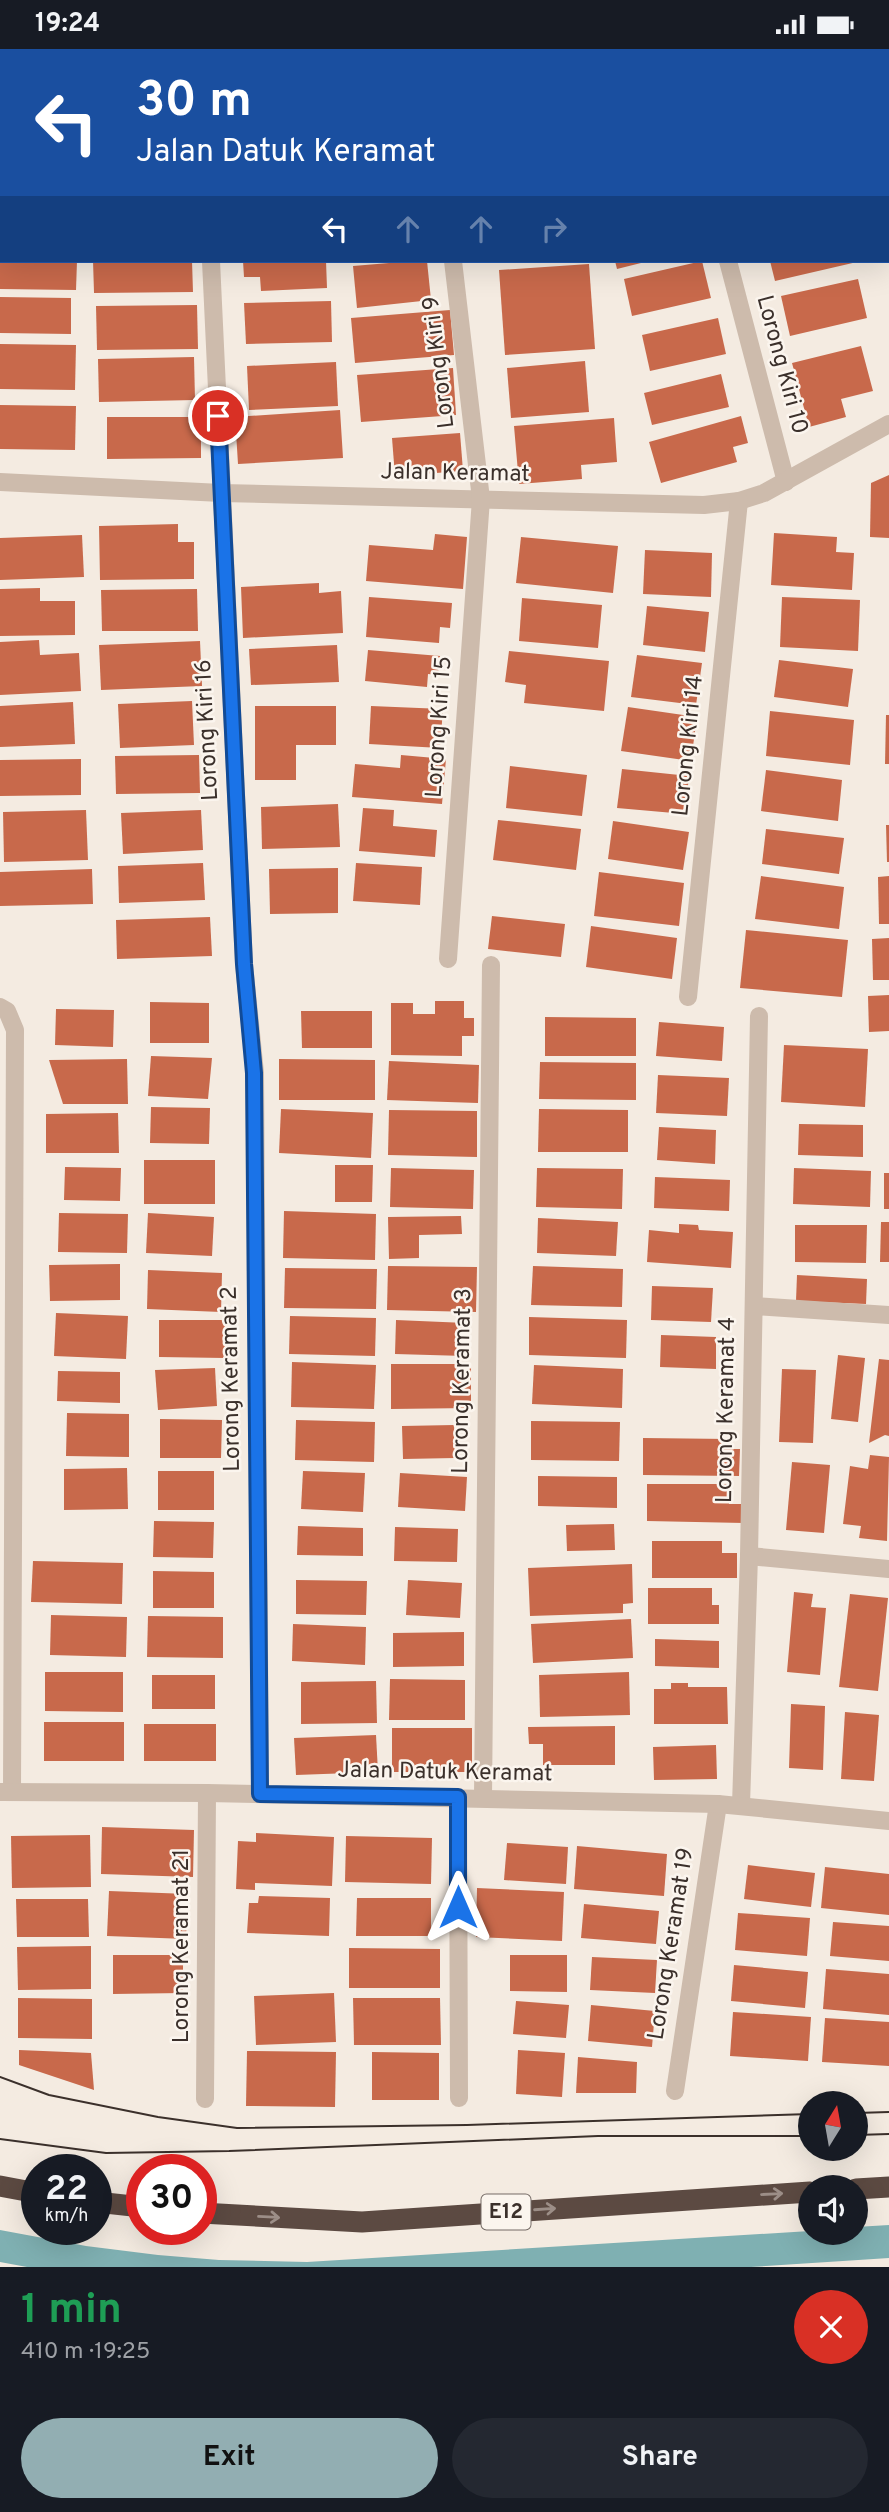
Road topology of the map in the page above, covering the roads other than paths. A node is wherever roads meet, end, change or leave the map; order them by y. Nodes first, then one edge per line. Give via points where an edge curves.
1 (211, 263) edge
2 (453, 263) edge
3 (729, 263) edge
4 (889, 424) edge
5 (0, 482) edge
6 (786, 482) junction
7 (221, 493) junction
8 (481, 499) junction
9 (739, 501) junction
10 (448, 958) dead end
11 (244, 964) joint
12 (491, 965) dead end
13 (688, 997) dead end
14 (0, 1007) edge
15 (759, 1016) dead end
16 (754, 1306) junction
17 (889, 1315) edge
18 (749, 1556) junction
19 (889, 1569) edge
20 (6, 1791) edge
21 (207, 1793) junction
22 (260, 1794) junction
23 (458, 1797) junction
24 (483, 1798) junction
25 (718, 1804) junction
26 (741, 1805) junction
27 (889, 1821) edge
28 (675, 2091) dead end
29 (458, 2098) dead end
30 (205, 2099) dead end
31 (0, 2186) edge
32 (889, 2187) edge
33 (868, 2188) edge
34 (21, 2190) edge
35 (798, 2193) edge
36 (217, 2214) edge

1 - 7 street, Lorong Kiri 16
2 - 8 street, Lorong Kiri 9
3 - 6 street, Lorong Kiri 10
4 - 6 street, Jalan Keramat
5 - 7 street, Jalan Keramat
6 - 9 street, Jalan Keramat
7 - 8 street, Jalan Keramat
7 - 11 street, Lorong Kiri 16
8 - 9 street, Jalan Keramat via 704,505
8 - 10 street, Lorong Kiri 15
9 - 13 street, Lorong Kiri 14
11 - 22 street, Lorong Keramat 2 via 254,1073
12 - 24 street, Lorong Keramat 3
14 - 20 street via 7,1011 15,1030
15 - 16 street, Lorong Keramat 4
16 - 17 street
16 - 18 street, Lorong Keramat 4
18 - 19 street
18 - 26 street, Lorong Keramat 4
20 - 21 street, Jalan Datuk Keramat
21 - 22 street, Jalan Datuk Keramat
21 - 30 street, Lorong Keramat 21
22 - 23 street, Jalan Datuk Keramat
23 - 24 street, Jalan Datuk Keramat
23 - 29 street
24 - 25 street, Jalan Datuk Keramat
25 - 26 street, Jalan Datuk Keramat
25 - 28 street, Lorong Keramat 19
26 - 27 street, Jalan Datuk Keramat
31 - 34 highway
32 - 33 highway
36 -> 35 highway, E12 via 362,2222

